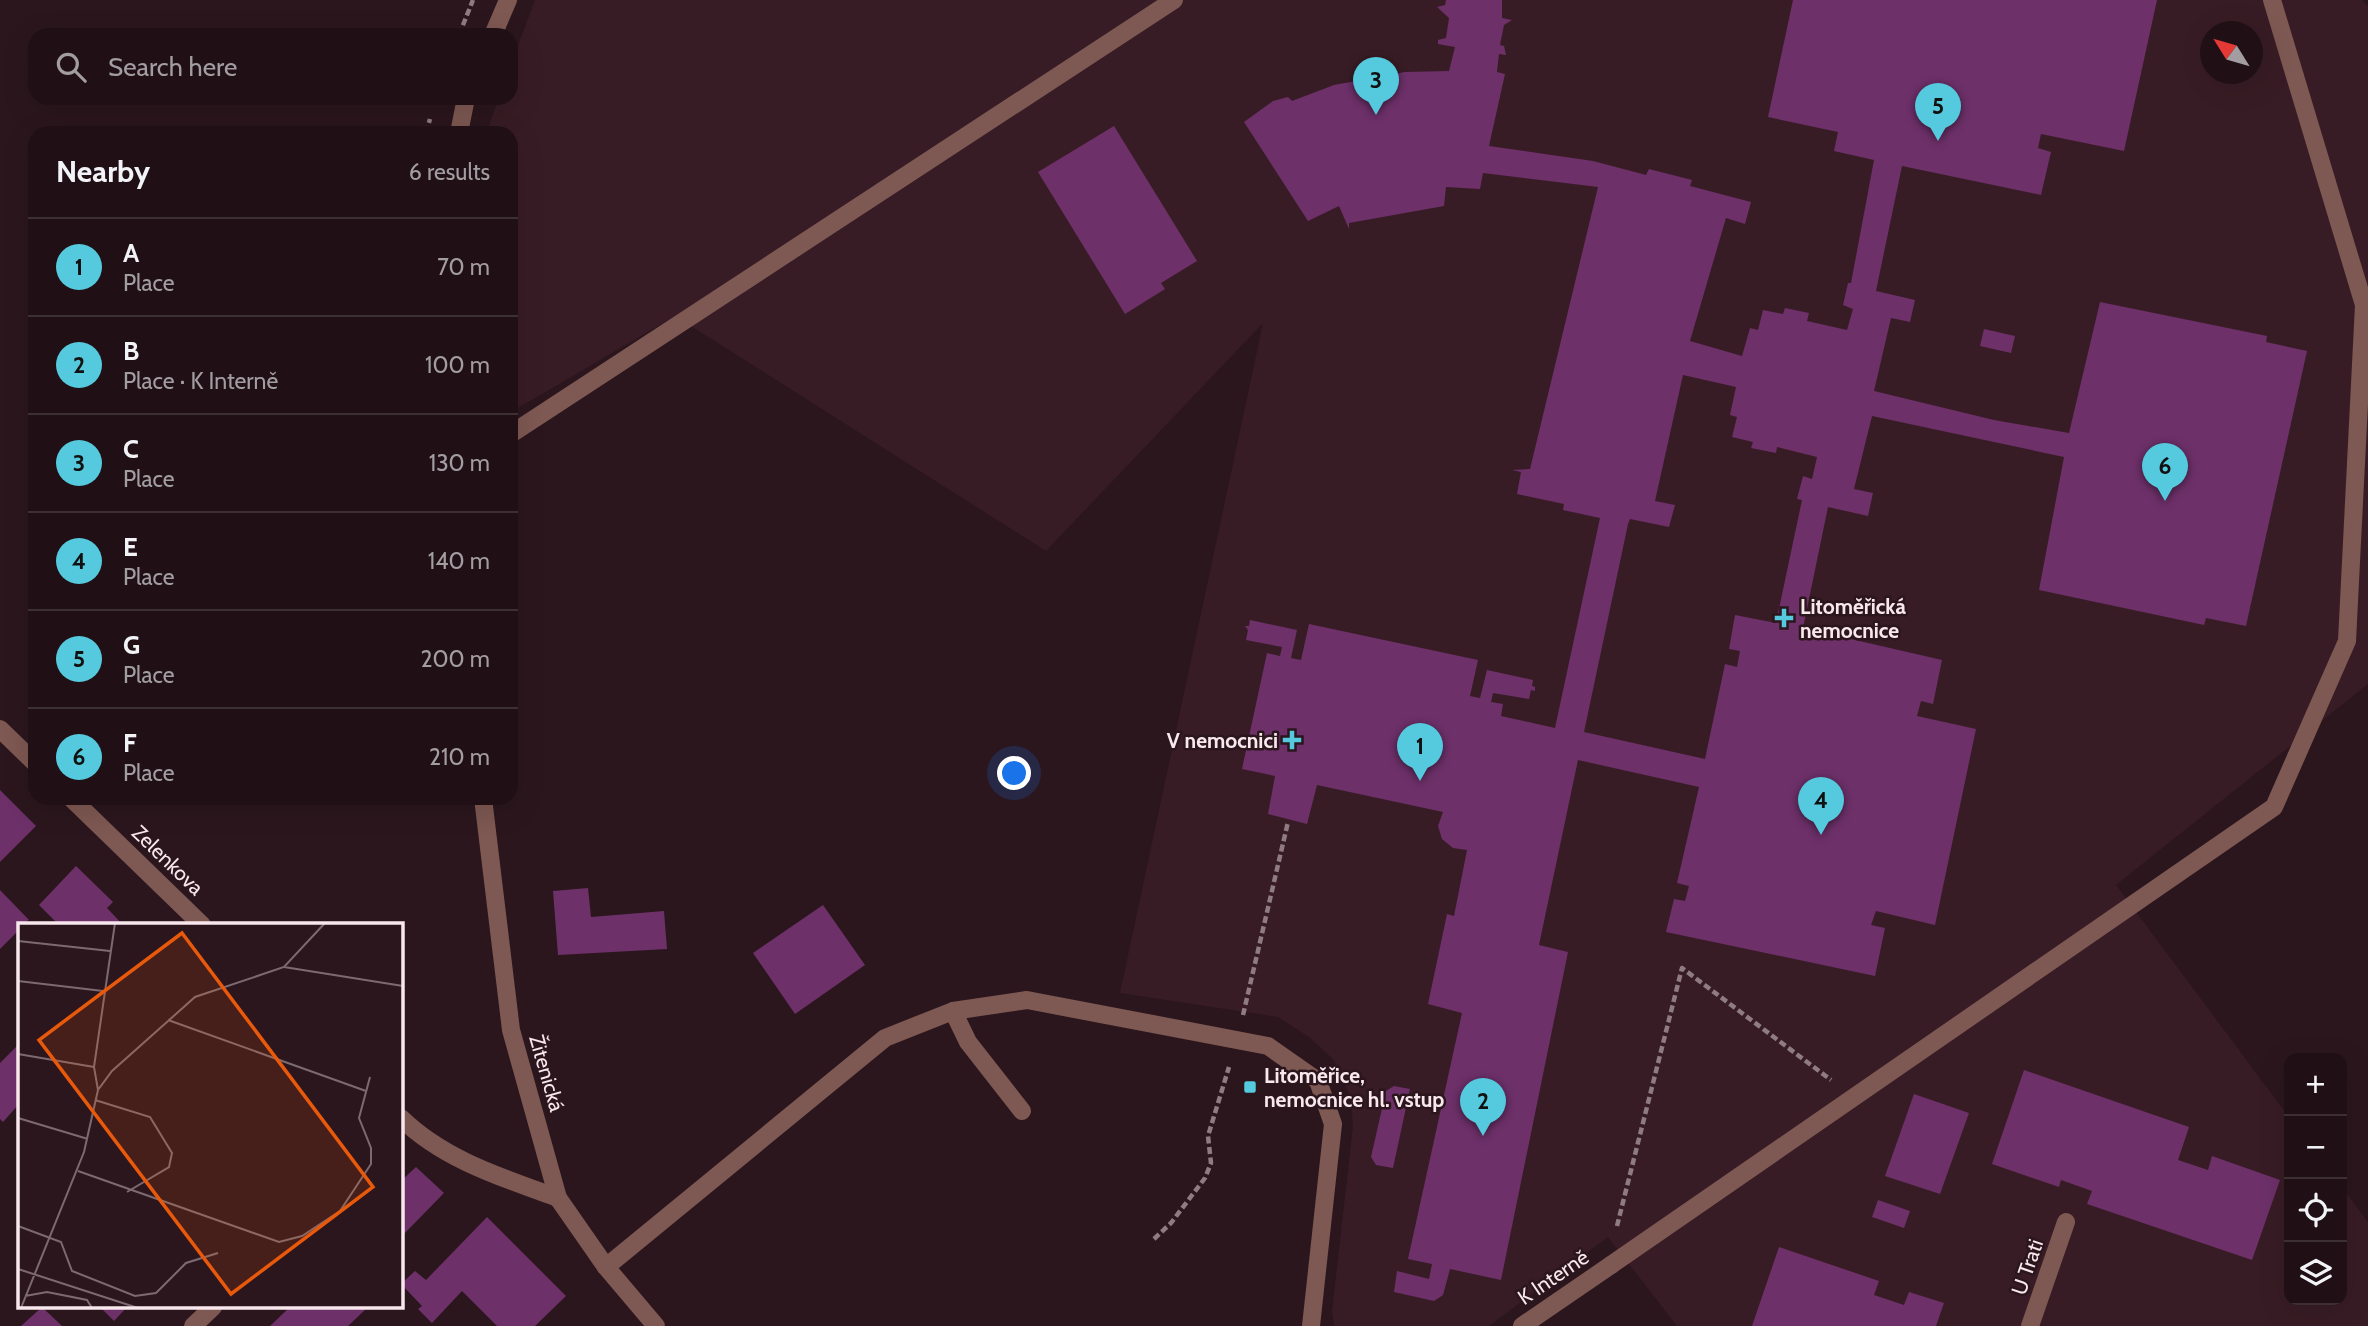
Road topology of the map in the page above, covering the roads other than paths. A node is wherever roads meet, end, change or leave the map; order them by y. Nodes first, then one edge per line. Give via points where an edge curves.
1 (508, 0) edge
2 (1174, 0) edge
3 (2272, 0) edge
4 (496, 28) edge
5 (465, 105) edge
6 (460, 126) edge
7 (518, 429) edge
8 (0, 729) edge
9 (28, 756) edge
10 (78, 805) edge
11 (484, 805) edge
12 (200, 923) edge
13 (953, 1011) junction
14 (1022, 1111) dead end
15 (403, 1125) edge
16 (558, 1198) junction
17 (2066, 1222) dead end
18 (606, 1267) junction
19 (212, 1308) edge
20 (193, 1326) edge
21 (656, 1326) edge
22 (1311, 1326) edge
23 (1522, 1326) edge
24 (2030, 1326) edge

1 - 4 street
2 - 7 street
3 - 23 street, K Interně via 2364,305 2347,641 2274,807
5 - 6 street
8 - 9 street
10 - 12 street, Zelenkova
11 - 16 street, Žitenická via 511,1030
13 - 14 street via 968,1042
13 - 18 street via 885,1038
13 - 22 street via 1027,1000 1268,1046 1318,1081 1333,1124
15 - 16 street via 474,1167
16 - 18 street, Žitenická
17 - 24 street, U Trati
18 - 21 street, Žitenická
19 - 20 street

